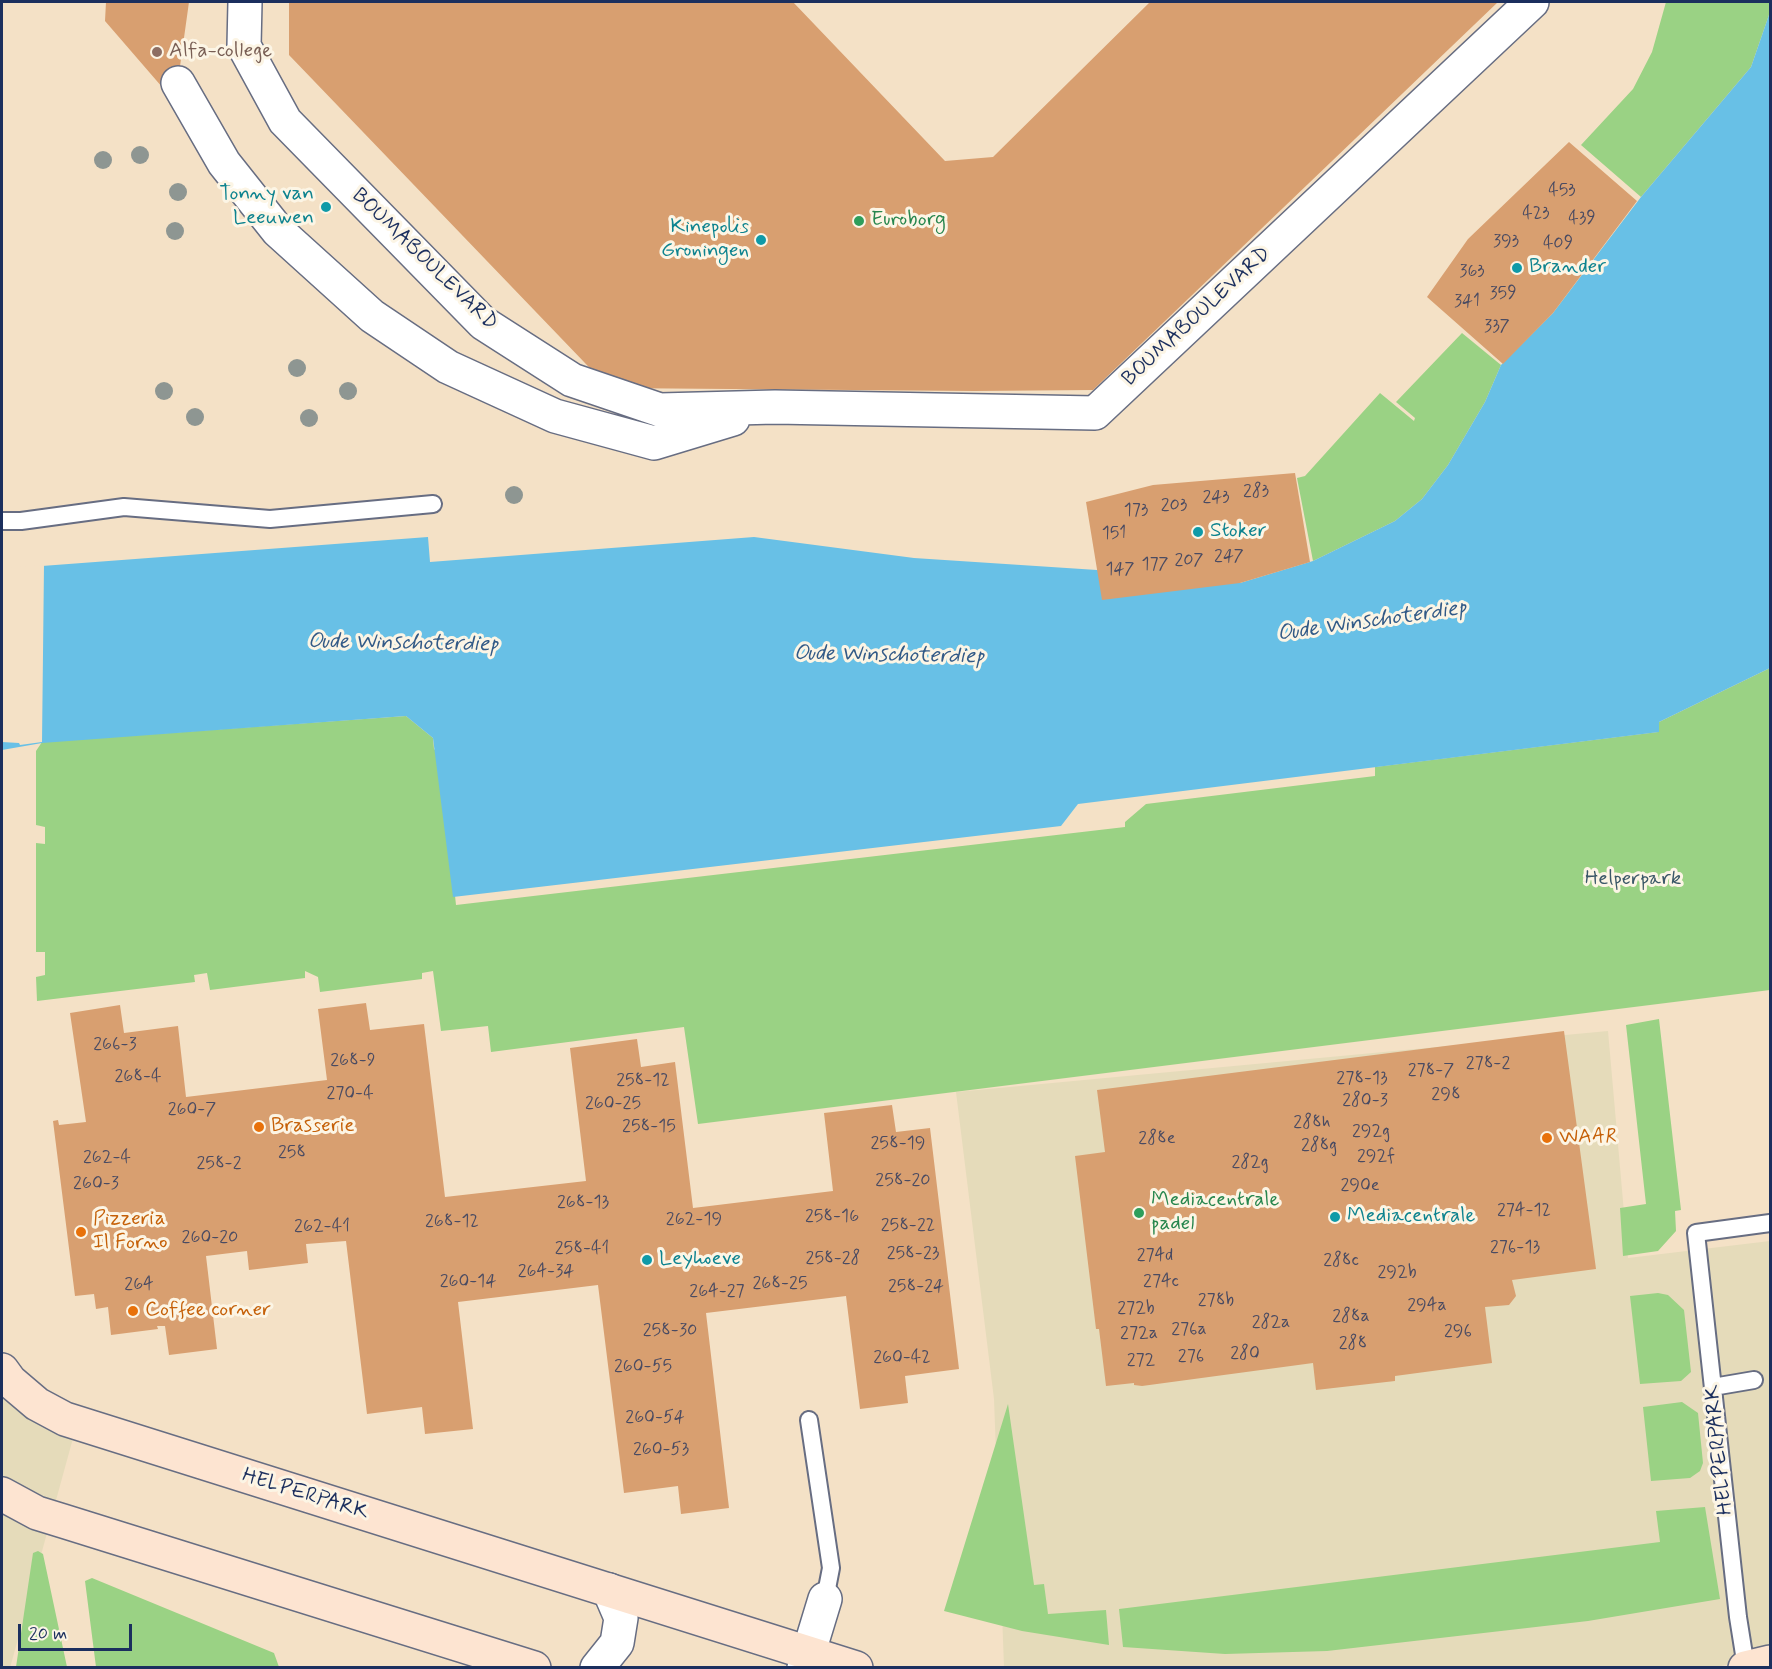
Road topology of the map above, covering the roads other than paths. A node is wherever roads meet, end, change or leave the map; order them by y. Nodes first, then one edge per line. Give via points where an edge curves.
1 (245, 2) edge
2 (1532, 2) edge
3 (178, 83) dead end
4 (775, 406) junction
5 (433, 504) dead end
6 (2, 521) edge
7 (1770, 1223) edge
8 (6, 1375) edge
9 (1754, 1380) dead end
10 (1713, 1387) junction
11 (809, 1420) dead end
12 (2, 1494) edge
13 (609, 1590) junction
14 (825, 1599) joint
15 (806, 1661) edge
16 (1770, 1662) edge
17 (1745, 1667) edge
18 (534, 1668) edge
19 (597, 1668) edge
20 (856, 1668) edge

1 - 4 street, BOUMABOULEVARD via 244,46 285,121 483,323 572,380 660,410
2 - 4 street, BOUMABOULEVARD via 1095,413
3 - 4 street, BOUMABOULEVARD via 224,163 278,231 372,316 448,367 555,416 654,443
5 - 6 lane via 270,519 124,507
7 - 10 lane, HELPERPARK via 1696,1233
8 - 13 main road, HELPERPARK via 37,1404 65,1419
9 - 10 lane
10 - 17 lane, HELPERPARK
11 - 14 lane via 831,1568
12 - 18 main road via 46,1516
13 - 15 main road, HELPERPARK
13 - 19 street via 621,1618 617,1643
14 - 15 street
15 - 20 main road, HELPERPARK
16 - 17 main road, HELPERPARK

